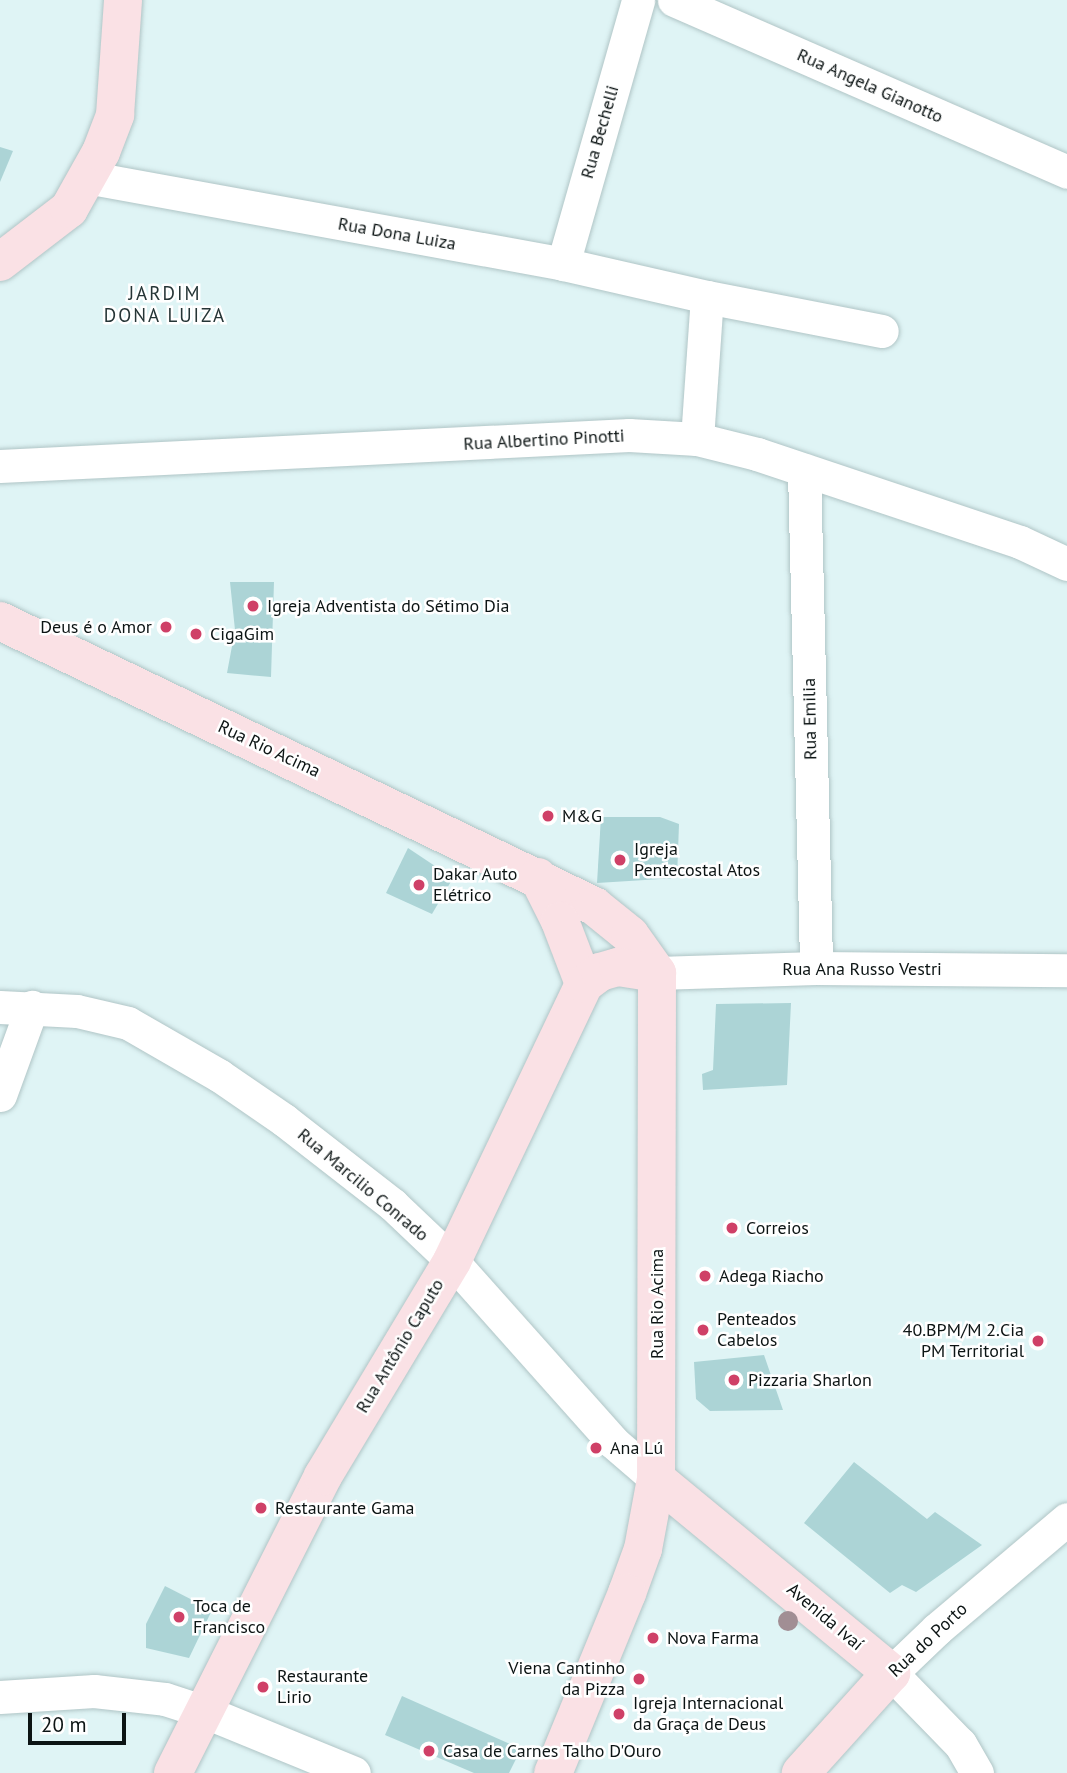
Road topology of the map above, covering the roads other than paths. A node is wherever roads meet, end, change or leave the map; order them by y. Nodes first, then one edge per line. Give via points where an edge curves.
1 (123, 0) edge
2 (638, 0) edge
3 (674, 0) edge
4 (1067, 172) edge
5 (86, 177) junction
6 (0, 262) edge
7 (563, 264) junction
8 (707, 297) junction
9 (883, 331) dead end
10 (697, 439) junction
11 (0, 466) edge
12 (804, 470) junction
13 (1067, 564) edge
14 (0, 621) edge
15 (538, 877) junction
16 (816, 968) junction
17 (1067, 970) edge
18 (657, 972) junction
19 (584, 984) junction
20 (16, 1007) edge
21 (0, 1095) edge
22 (452, 1261) junction
23 (656, 1479) junction
24 (1067, 1519) edge
25 (891, 1673) junction
26 (0, 1696) edge
27 (203, 1710) junction
28 (173, 1773) edge
29 (354, 1773) edge
30 (553, 1773) edge
31 (801, 1773) edge
32 (977, 1773) edge

1 - 5 main road via 115,114
2 - 7 street, Rua Bechelli
3 - 4 street, Rua Angela Gianotto
5 - 6 main road via 69,209
5 - 7 street, Rua Dona Luiza
7 - 8 street, Rua Dona Luiza
8 - 9 street, Rua Dona Luiza
8 - 10 street
10 - 11 street, Rua Albertino Pinotti via 629,435
10 - 12 street, Rua Albertino Pinotti
12 - 13 street, Rua Albertino Pinotti via 1020,542
12 - 16 street, Rua Emilia
14 - 15 main road, Rua Rio Acima
15 - 18 main road, Rua Rio Acima via 615,921
15 - 19 main road
16 - 17 street, Rua Ana Russo Vestri
16 - 18 street, Rua Ana Russo Vestri
18 - 19 main road via 618,967 600,972
18 - 23 main road, Rua Rio Acima
19 - 22 main road, Rua Antônio Caputo
20 - 21 street
20 - 22 street, Rua Marcilio Conrado via 77,1011 128,1023 172,1046 339,1162
22 - 23 street, Rua Marcilio Conrado via 613,1442
22 - 27 main road, Rua Antônio Caputo via 323,1476
23 - 25 main road, Avenida Ivaí
23 - 30 main road, Rua Rio Acima via 643,1549
24 - 25 street, Rua do Porto
25 - 31 main road, Rua do Porto
25 - 32 street, Avenida Ivaí via 960,1744
26 - 27 street via 94,1691 165,1699
27 - 28 main road, Rua Antônio Caputo
27 - 29 street

